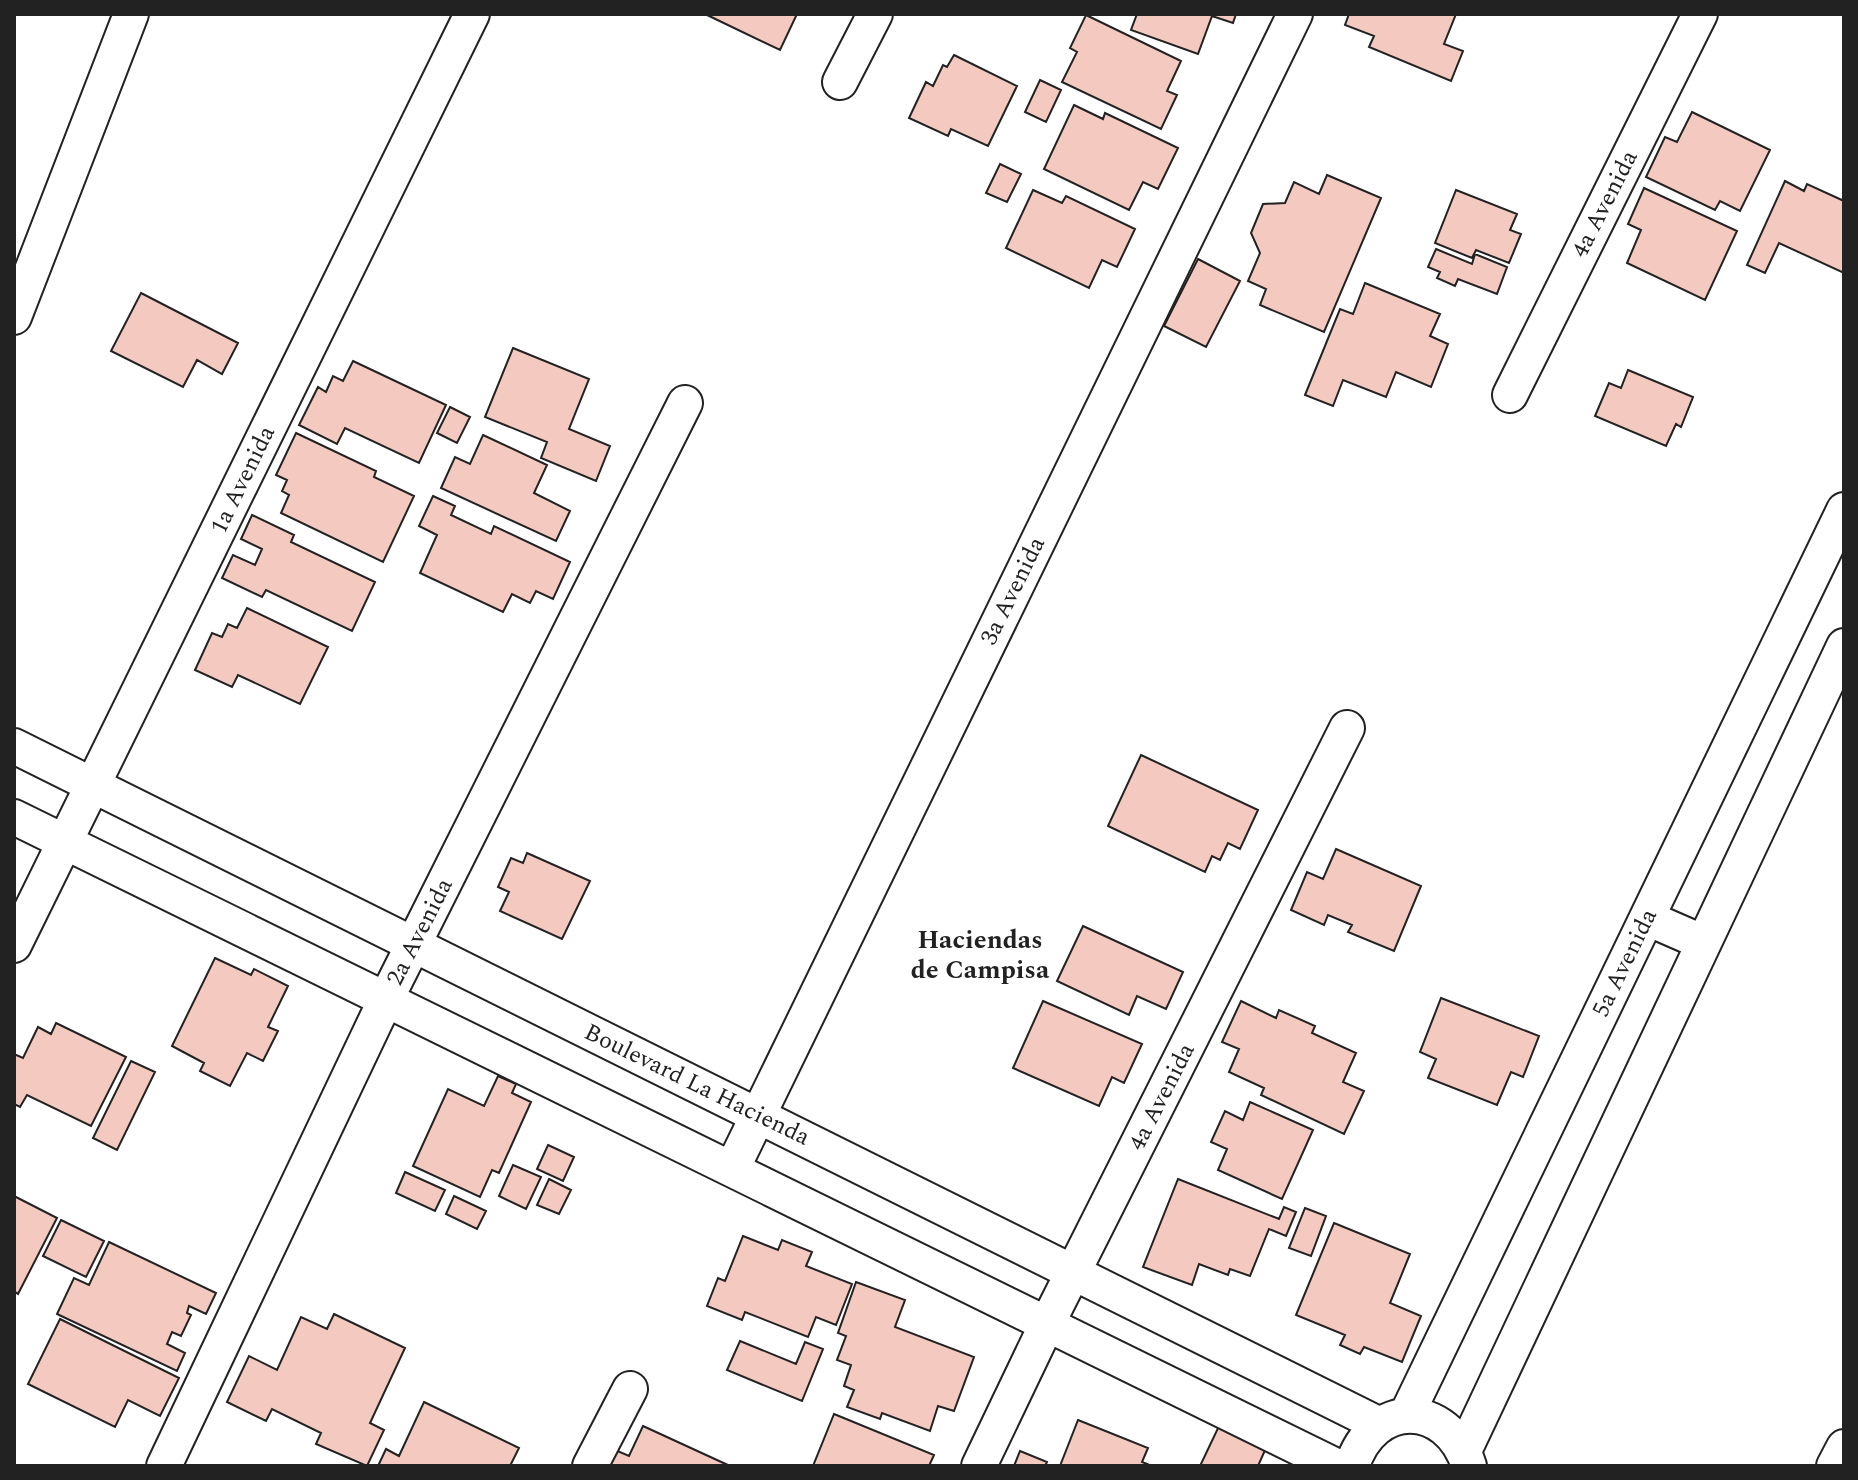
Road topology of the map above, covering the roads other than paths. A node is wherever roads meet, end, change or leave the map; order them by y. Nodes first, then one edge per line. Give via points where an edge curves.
1 (131, 14) edge
2 (472, 14) edge
3 (875, 14) edge
4 (1295, 14) edge
5 (1700, 14) edge
6 (840, 82) dead end
7 (14, 317) edge
8 (1510, 395) dead end
9 (685, 403) dead end
10 (1844, 510) edge
11 (1844, 646) edge
12 (1347, 728) dead end
13 (14, 746) edge
14 (94, 785) junction
15 (14, 817) edge
16 (65, 842) junction
17 (1647, 918) junction
18 (1702, 942) junction
19 (14, 945) edge
20 (414, 945) junction
21 (386, 999) junction
22 (757, 1115) junction
23 (732, 1169) junction
24 (1073, 1272) junction
25 (1047, 1324) junction
26 (630, 1389) dead end
27 (1393, 1420) junction
28 (1844, 1447) edge
29 (1466, 1458) edge
30 (164, 1466) edge
31 (590, 1466) edge
32 (979, 1466) edge
33 (1336, 1466) edge
34 (1352, 1466) edge
35 (1834, 1466) edge

1 - 7 street
2 - 14 street, 1a Avenida
3 - 6 street
4 - 22 street, 3a Avenida
5 - 8 street, 4a Avenida
9 - 20 street, 2a Avenida
10 - 17 street, 5a Avenida
11 - 18 street
12 - 24 street, 4a Avenida
13 - 14 street, Boulevard La Hacienda
14 - 16 street, 1a Avenida
14 - 20 street, Boulevard La Hacienda
15 - 16 street
16 - 19 street, 1a Avenida
16 - 21 street
17 - 18 street
17 - 27 street, 5a Avenida
18 - 29 street
20 - 21 street, 2a Avenida
20 - 22 street, Boulevard La Hacienda
21 - 23 street
21 - 30 street, 2a Avenida
22 - 23 street, 3a Avenida
22 - 24 street, Boulevard La Hacienda
23 - 25 street
24 - 25 street, 4a Avenida
24 - 27 street, Boulevard La Hacienda
25 - 32 street, 4a Avenida
25 - 33 street
26 - 31 street
27 - 29 street, Boulevard La Hacienda via 1429,1418 1456,1437
27 - 34 street, 5a Avenida via 1367,1436
28 - 35 street

